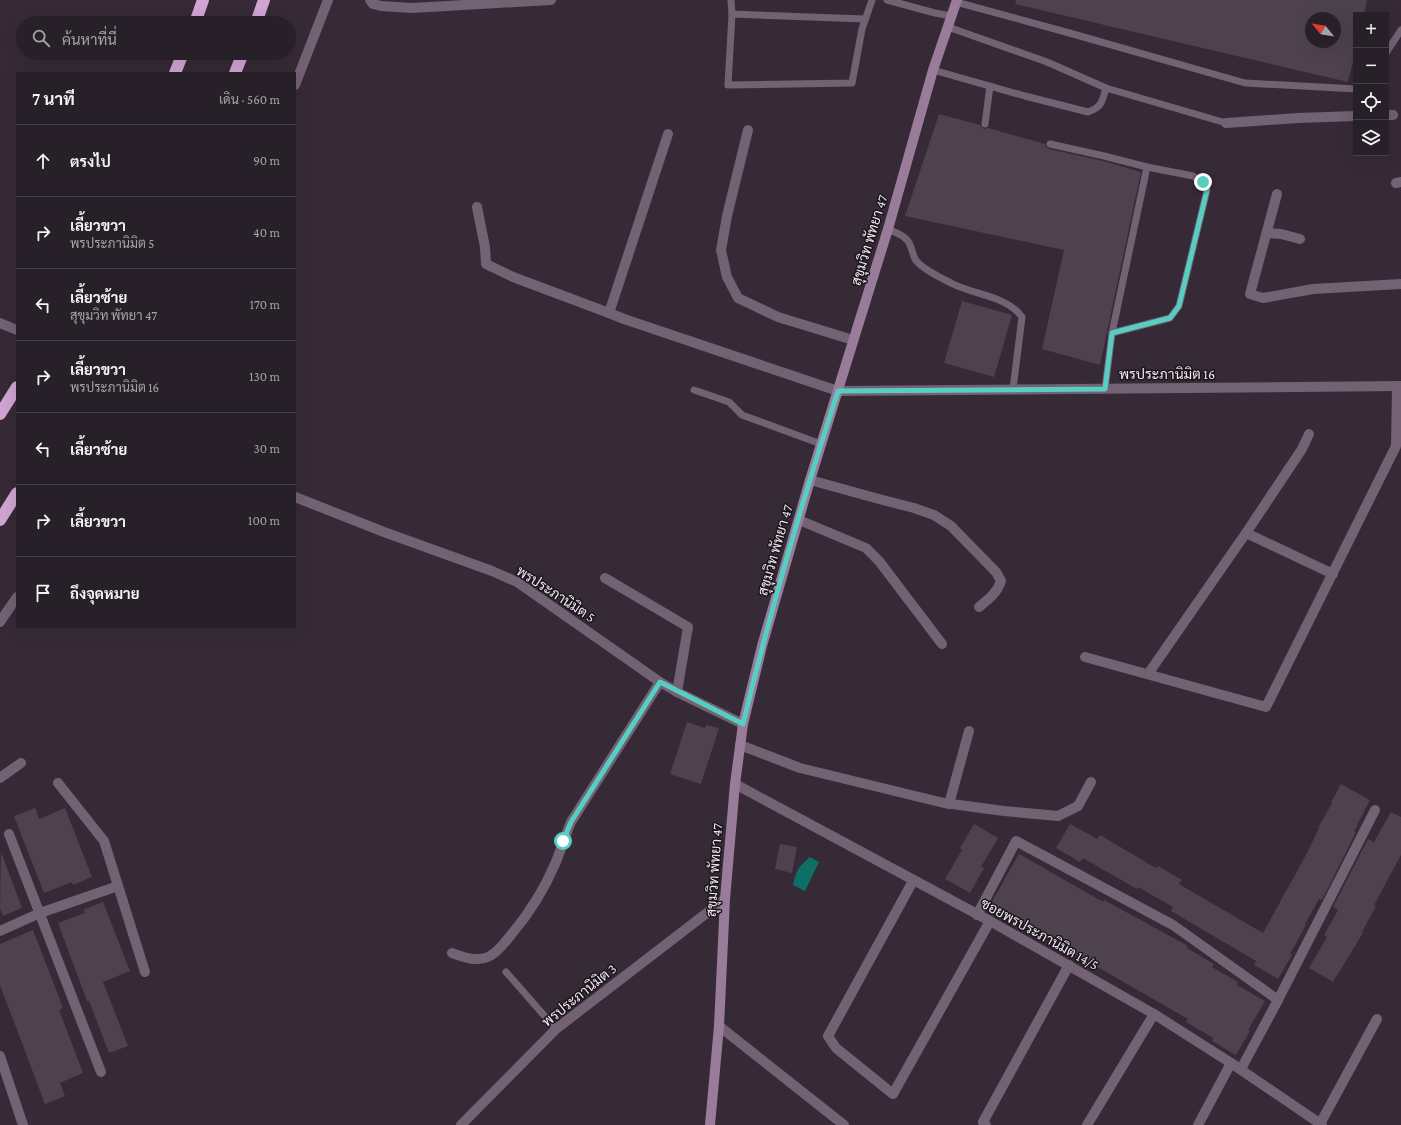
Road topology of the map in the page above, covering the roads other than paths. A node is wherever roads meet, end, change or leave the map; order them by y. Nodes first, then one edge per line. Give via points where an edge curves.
1 (204, 0) edge
2 (264, 0) edge
3 (328, 0) edge
4 (370, 0) edge
5 (551, 0) edge
6 (731, 0) edge
7 (872, 0) edge
8 (887, 0) edge
9 (956, 1) edge
10 (732, 14) junction
11 (198, 16) edge
12 (258, 16) edge
13 (951, 16) junction
14 (865, 19) junction
15 (948, 26) junction
16 (1401, 30) edge
17 (1389, 48) edge
18 (180, 60) edge
19 (241, 60) edge
20 (933, 70) junction
21 (175, 72) edge
22 (235, 72) edge
23 (296, 82) edge
24 (990, 86) junction
25 (1106, 88) junction
26 (1353, 89) edge
27 (1353, 116) edge
28 (1226, 123) joint
29 (985, 124) dead end
30 (748, 130) dead end
31 (668, 134) dead end
32 (1050, 144) dead end
33 (1147, 168) junction
34 (1277, 194) dead end
35 (477, 207) dead end
36 (888, 229) junction
37 (1268, 233) junction
38 (1300, 239) dead end
39 (1401, 284) edge
40 (609, 313) junction
41 (0, 323) edge
42 (16, 330) edge
43 (1112, 333) junction
44 (853, 340) junction
45 (1399, 386) edge
46 (16, 389) edge
47 (1105, 389) junction
48 (694, 390) dead end
49 (1013, 390) junction
50 (838, 391) junction
51 (0, 414) edge
52 (1309, 434) dead end
53 (821, 444) junction
54 (810, 480) junction
55 (16, 495) edge
56 (296, 497) edge
57 (0, 520) edge
58 (799, 520) junction
59 (1246, 533) junction
60 (1333, 574) junction
61 (605, 578) dead end
62 (16, 598) edge
63 (979, 607) dead end
64 (0, 622) edge
65 (942, 644) dead end
66 (1085, 657) dead end
67 (1148, 674) junction
68 (660, 682) junction
69 (677, 692) junction
70 (743, 724) junction
71 (969, 731) dead end
72 (740, 745) junction
73 (21, 763) dead end
74 (0, 778) edge
75 (1091, 782) dead end
76 (58, 783) dead end
77 (735, 784) junction
78 (949, 804) junction
79 (1375, 810) dead end
80 (9, 834) dead end
81 (913, 881) junction
82 (118, 886) junction
83 (725, 899) junction
84 (40, 913) junction
85 (977, 915) junction
86 (990, 921) junction
87 (0, 931) edge
88 (452, 953) dead end
89 (1069, 965) junction
90 (145, 972) dead end
91 (506, 972) dead end
92 (1278, 1000) junction
93 (1154, 1014) junction
94 (1377, 1019) dead end
95 (719, 1026) junction
96 (556, 1029) junction
97 (0, 1056) edge
98 (1231, 1063) junction
99 (1241, 1069) junction
100 (101, 1072) dead end
101 (1306, 1120) edge
102 (1321, 1124) edge
103 (23, 1125) edge
104 (461, 1125) edge
105 (710, 1125) edge
106 (844, 1125) edge
107 (986, 1125) edge
108 (1087, 1125) edge
109 (1198, 1125) edge

1 - 11 highway
2 - 12 highway
3 - 23 street
4 - 5 street via 373,4 381,6 412,8
6 - 10 lane
7 - 14 lane
8 - 13 lane
9 - 13 street, สุขุมวิท พัทยา 47
9 - 26 lane via 1245,83
10 - 14 lane
10 - 14 lane via 728,85 852,83
13 - 15 street, สุขุมวิท พัทยา 47
15 - 20 street, สุขุมวิท พัทยา 47
15 - 25 lane via 1047,62
16 - 17 lane
18 - 21 highway
19 - 22 highway
20 - 24 lane
20 - 36 street, สุขุมวิท พัทยา 47
24 - 25 lane via 1088,112 1097,109 1102,103
24 - 29 lane
25 - 28 lane
27 - 28 street
30 - 44 street via 721,250 727,277 738,298 778,317
31 - 40 street
32 - 33 lane
33 - 43 lane
33 - 43 lane via 1193,176 1203,182 1207,190 1179,306 1170,318
34 - 37 street
35 - 40 street, พรประภานิมิต 16 via 486,264 513,277
36 - 44 street, สุขุมวิท พัทยา 47
36 - 49 lane via 909,242 915,260 933,273 952,284 1006,303 1022,317
37 - 38 street
37 - 39 street via 1250,294 1263,298 1313,289
40 - 50 street, พรประภานิมิต 16
41 - 42 street
43 - 47 lane
44 - 50 street, สุขุมวิท พัทยา 47
45 - 47 street, พรประภานิมิต 16
45 - 60 street via 1396,446
46 - 51 highway
47 - 49 street, พรประภานิมิต 16
48 - 53 lane via 729,402 742,416
49 - 50 street, พรประภานิมิต 16
50 - 53 street, สุขุมวิท พัทยา 47
52 - 59 street via 1302,449
53 - 54 street, สุขุมวิท พัทยา 47
54 - 58 street, สุขุมวิท พัทยา 47
54 - 63 street via 914,508 934,515 951,526 996,572 1001,581 993,596
55 - 57 highway
56 - 68 street, พรประภานิมิต 5 via 516,582
58 - 65 street via 866,548 873,554
58 - 70 street, สุขุมวิท พัทยา 47 via 762,646
59 - 60 street
59 - 67 street
60 - 67 street via 1266,708
61 - 69 street via 688,627
62 - 64 street
66 - 67 street
68 - 69 street, พรประภานิมิต 5
68 - 88 street via 571,822 543,890 518,926 499,949 487,957 471,959
69 - 70 street, พรประภานิมิต 5
70 - 72 street, สุขุมวิท พัทยา 47
71 - 78 street
72 - 77 street, สุขุมวิท พัทยา 47
72 - 78 street via 800,768
73 - 74 street
75 - 78 street via 1078,806 1058,816
76 - 82 street via 104,841
77 - 81 street, ซอยพรประภานิมิต 14/5
77 - 83 street, สุขุมวิท พัทยา 47
79 - 92 street
80 - 84 street
81 - 85 street, ซอยพรประภานิมิต 14/5
81 - 86 street via 828,1036 836,1048 893,1094
82 - 84 street
82 - 90 street
83 - 95 street, สุขุมวิท พัทยา 47
83 - 96 street, พรประภานิมิต 3
84 - 87 street
84 - 100 street
85 - 86 street, ซอยพรประภานิมิต 14/5
85 - 92 street via 1016,841 1173,924
86 - 89 street, ซอยพรประภานิมิต 14/5
89 - 93 street, ซอยพรประภานิมิต 14/5
89 - 107 street via 983,1122
91 - 96 lane
92 - 99 street
93 - 98 street, ซอยพรประภานิมิต 14/5
93 - 108 street
94 - 102 street
95 - 105 street, สุขุมวิท พัทยา 47
95 - 106 street
96 - 104 street, พรประภานิมิต 3
97 - 103 street
98 - 99 street, ซอยพรประภานิมิต 14/5
98 - 109 street
99 - 101 street, ซอยพรประภานิมิต 14/5
101 - 102 street, ซอยพรประภานิมิต 14/5

